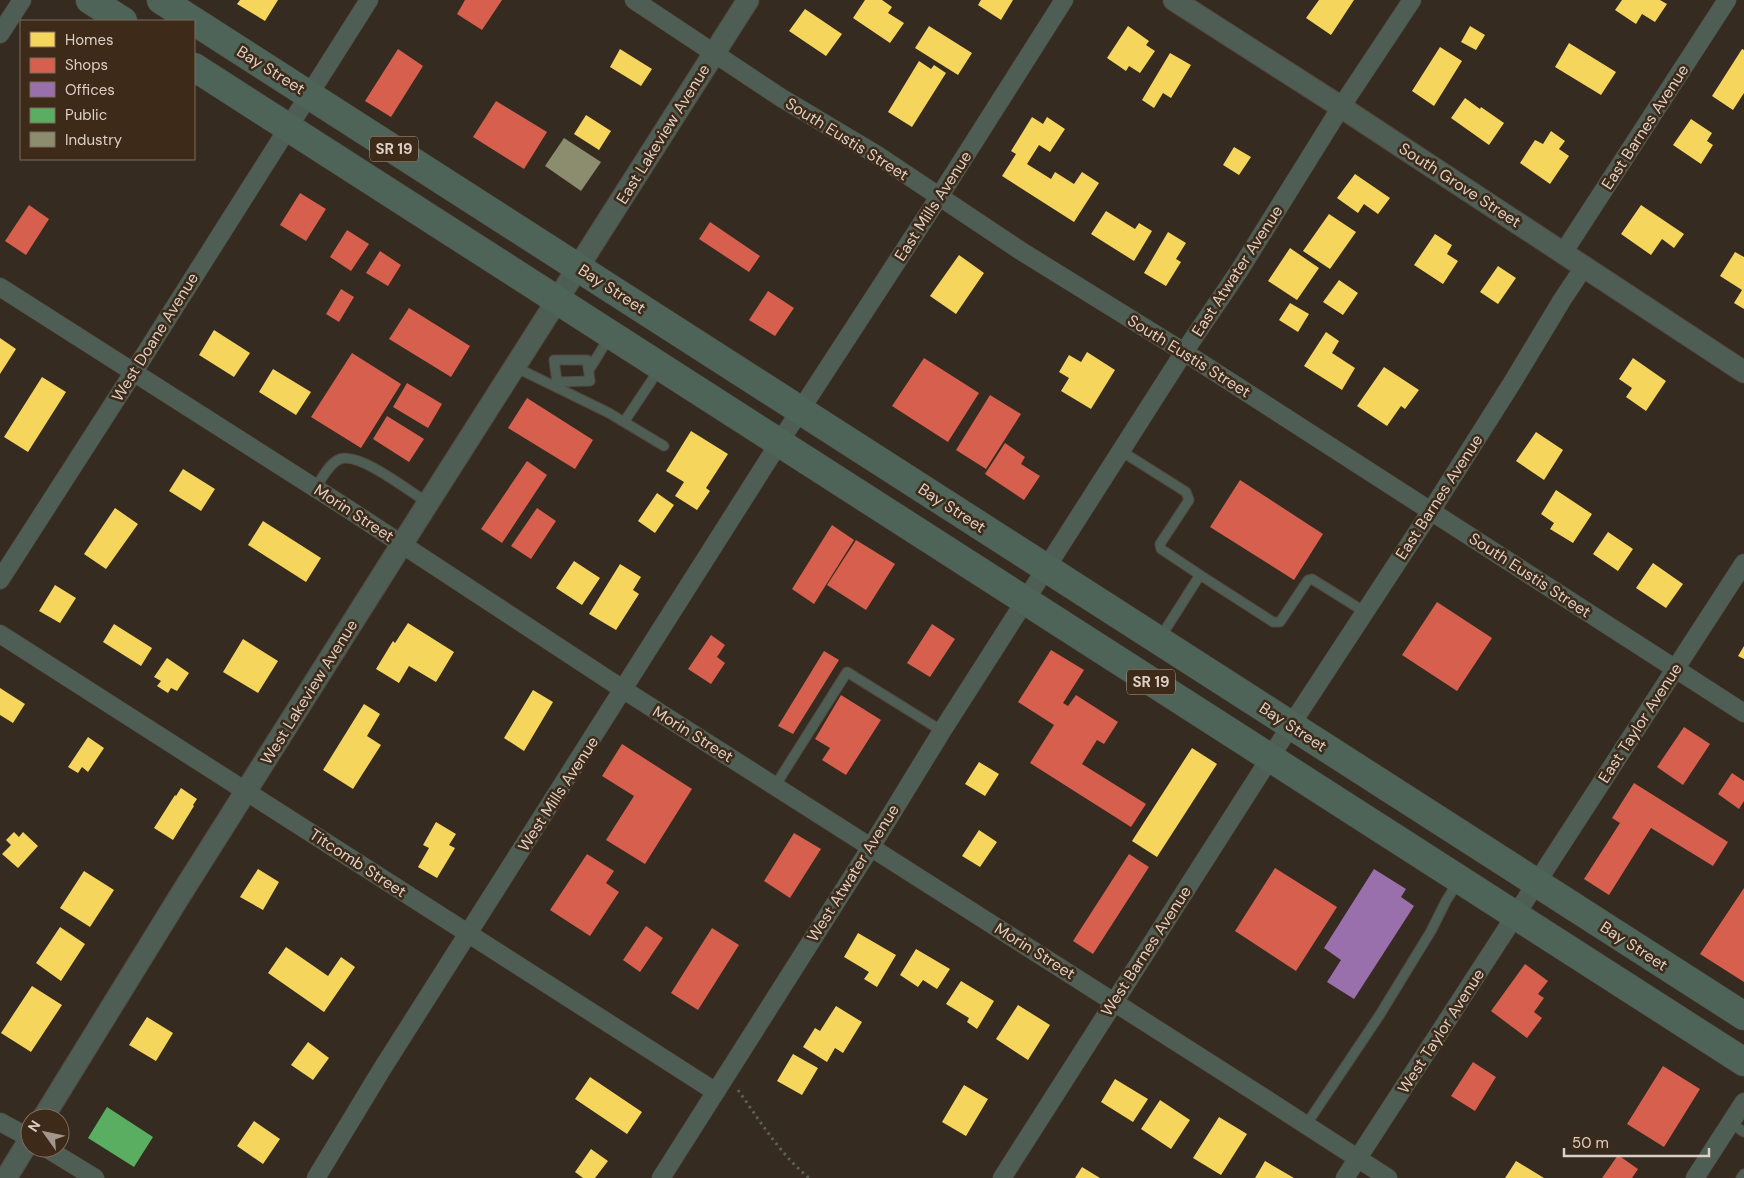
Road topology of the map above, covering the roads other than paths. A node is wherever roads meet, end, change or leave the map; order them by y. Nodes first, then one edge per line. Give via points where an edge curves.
1 (22, 0) edge
2 (90, 0) edge
3 (161, 0) edge
4 (369, 0) edge
5 (634, 0) edge
6 (748, 0) edge
7 (1064, 0) edge
8 (1174, 0) edge
9 (1412, 0) edge
10 (1727, 0) edge
11 (121, 20) edge
12 (192, 20) edge
13 (195, 22) edge
14 (0, 34) edge
15 (714, 54) junction
16 (195, 68) edge
17 (309, 94) junction
18 (1341, 107) junction
19 (288, 128) junction
20 (939, 197) junction
21 (1563, 253) junction
22 (1584, 267) junction
23 (578, 268) junction
24 (0, 287) edge
25 (558, 300) junction
26 (611, 335) junction
27 (1184, 352) junction
28 (515, 367) junction
29 (661, 367) junction
30 (556, 369) junction
31 (589, 370) junction
32 (1744, 372) edge
33 (133, 373) junction
34 (538, 378) junction
35 (800, 410) junction
36 (624, 422) junction
37 (779, 443) junction
38 (664, 446) dead end
39 (1121, 451) junction
40 (315, 488) junction
41 (428, 503) junction
42 (1431, 511) junction
43 (402, 544) junction
44 (1744, 563) edge
45 (1046, 568) junction
46 (1200, 575) junction
47 (0, 580) edge
48 (1025, 601) junction
49 (1365, 612) junction
50 (0, 634) edge
51 (1158, 640) junction
52 (1675, 670) junction
53 (624, 690) junction
54 (1744, 713) edge
55 (1291, 725) junction
56 (942, 732) junction
57 (1270, 758) junction
58 (775, 786) junction
59 (246, 791) junction
60 (871, 847) junction
61 (1460, 880) junction
62 (1537, 883) junction
63 (1516, 916) junction
64 (468, 934) junction
65 (1114, 1001) junction
66 (1744, 1016) edge
67 (1744, 1062) edge
68 (721, 1085) junction
69 (1744, 1102) edge
70 (49, 1108) edge
71 (0, 1122) edge
72 (1306, 1125) junction
73 (1737, 1128) edge
74 (20, 1133) edge
75 (20, 1155) edge
76 (62, 1158) edge
77 (1357, 1158) junction
78 (1744, 1174) edge
79 (6, 1178) edge
80 (94, 1178) edge
81 (316, 1178) edge
82 (661, 1178) edge
83 (1002, 1178) edge
84 (1345, 1178) edge
85 (1388, 1178) edge
86 (1695, 1178) edge
87 (1741, 1178) edge

1 - 14 street
2 - 11 main road
3 - 12 main road, Bay Street / SR 19
4 - 17 street, West Doane Avenue
5 - 15 street, South Eustis Street
6 - 15 street, East Lakeview Avenue
7 - 20 street, East Mills Avenue
8 - 18 street, South Grove Street
9 - 18 street, East Atwater Avenue
10 - 21 street, East Barnes Avenue
13 - 17 main road, Bay Street / SR 19
15 - 20 street, South Eustis Street
15 - 23 street, East Lakeview Avenue
16 - 19 main road, SR 19
17 - 19 street, West Doane Avenue
17 - 23 main road, Bay Street / SR 19
18 - 21 street, South Grove Street
18 - 27 street, East Atwater Avenue via 1239,271
19 - 25 main road, SR 19
19 - 33 street, West Doane Avenue
20 - 27 street, South Eustis Street
20 - 35 street, East Mills Avenue
21 - 22 street, South Grove Street
22 - 32 street, South Grove Street
22 - 42 street, East Barnes Avenue
23 - 25 street, West Lakeview Avenue
23 - 35 main road, Bay Street / SR 19
24 - 33 street, Morin Street
25 - 26 main road, SR 19
25 - 28 street, West Lakeview Avenue
26 - 29 main road, SR 19
26 - 31 lane
27 - 39 street, East Atwater Avenue
27 - 42 street, South Eustis Street
28 - 34 lane
28 - 41 street, West Lakeview Avenue
29 - 36 lane
29 - 37 main road, SR 19
30 - 31 lane via 554,360 587,360
30 - 31 lane via 557,382 590,381
30 - 34 lane
33 - 40 street, Morin Street
33 - 47 street, West Doane Avenue
34 - 36 lane
35 - 37 street, West Mills Avenue
35 - 45 main road, Bay Street / SR 19
36 - 38 lane
37 - 48 main road, SR 19
37 - 53 street, West Mills Avenue
39 - 45 street, East Atwater Avenue
39 - 46 lane via 1186,492 1189,500 1160,544 1161,549
40 - 41 lane via 333,464 353,458 372,466
40 - 43 street, Morin Street
41 - 43 street, West Lakeview Avenue
42 - 49 street, East Barnes Avenue
42 - 52 street, South Eustis Street
43 - 53 street, Morin Street
43 - 59 street, West Lakeview Avenue
44 - 52 street, East Taylor Avenue
45 - 48 street, West Atwater Avenue
45 - 51 main road, Bay Street / SR 19
46 - 49 lane via 1273,622 1280,622 1308,580
46 - 51 lane
48 - 56 street, West Atwater Avenue
48 - 57 main road, SR 19
49 - 55 street, East Barnes Avenue
50 - 59 street, Titcomb Street
51 - 55 main road, Bay Street / SR 19
52 - 54 street, South Eustis Street
52 - 62 street, East Taylor Avenue
53 - 58 street, Morin Street
53 - 64 street, West Mills Avenue
55 - 57 street, West Barnes Avenue
55 - 62 main road, Bay Street / SR 19
56 - 58 lane via 847,672
56 - 60 street, West Atwater Avenue
57 - 61 main road, SR 19
57 - 65 street, West Barnes Avenue
58 - 60 street, Morin Street
59 - 64 street, Titcomb Street
59 - 70 street, West Lakeview Avenue
60 - 65 street, Morin Street
60 - 68 street, West Atwater Avenue
61 - 63 main road, SR 19
61 - 72 lane via 1379,1016
62 - 63 street, West Taylor Avenue
62 - 66 main road, Bay Street / SR 19
63 - 67 main road, SR 19
63 - 77 street, West Taylor Avenue
64 - 68 street, Titcomb Street
64 - 81 street, West Mills Avenue
65 - 72 street, Morin Street
65 - 83 street, West Barnes Avenue
68 - 82 street, West Atwater Avenue
69 - 73 street
71 - 74 street
72 - 77 street, Morin Street
73 - 86 street
75 - 79 street
76 - 80 street
77 - 84 street, West Taylor Avenue
77 - 85 street, Morin Street
78 - 87 lane

